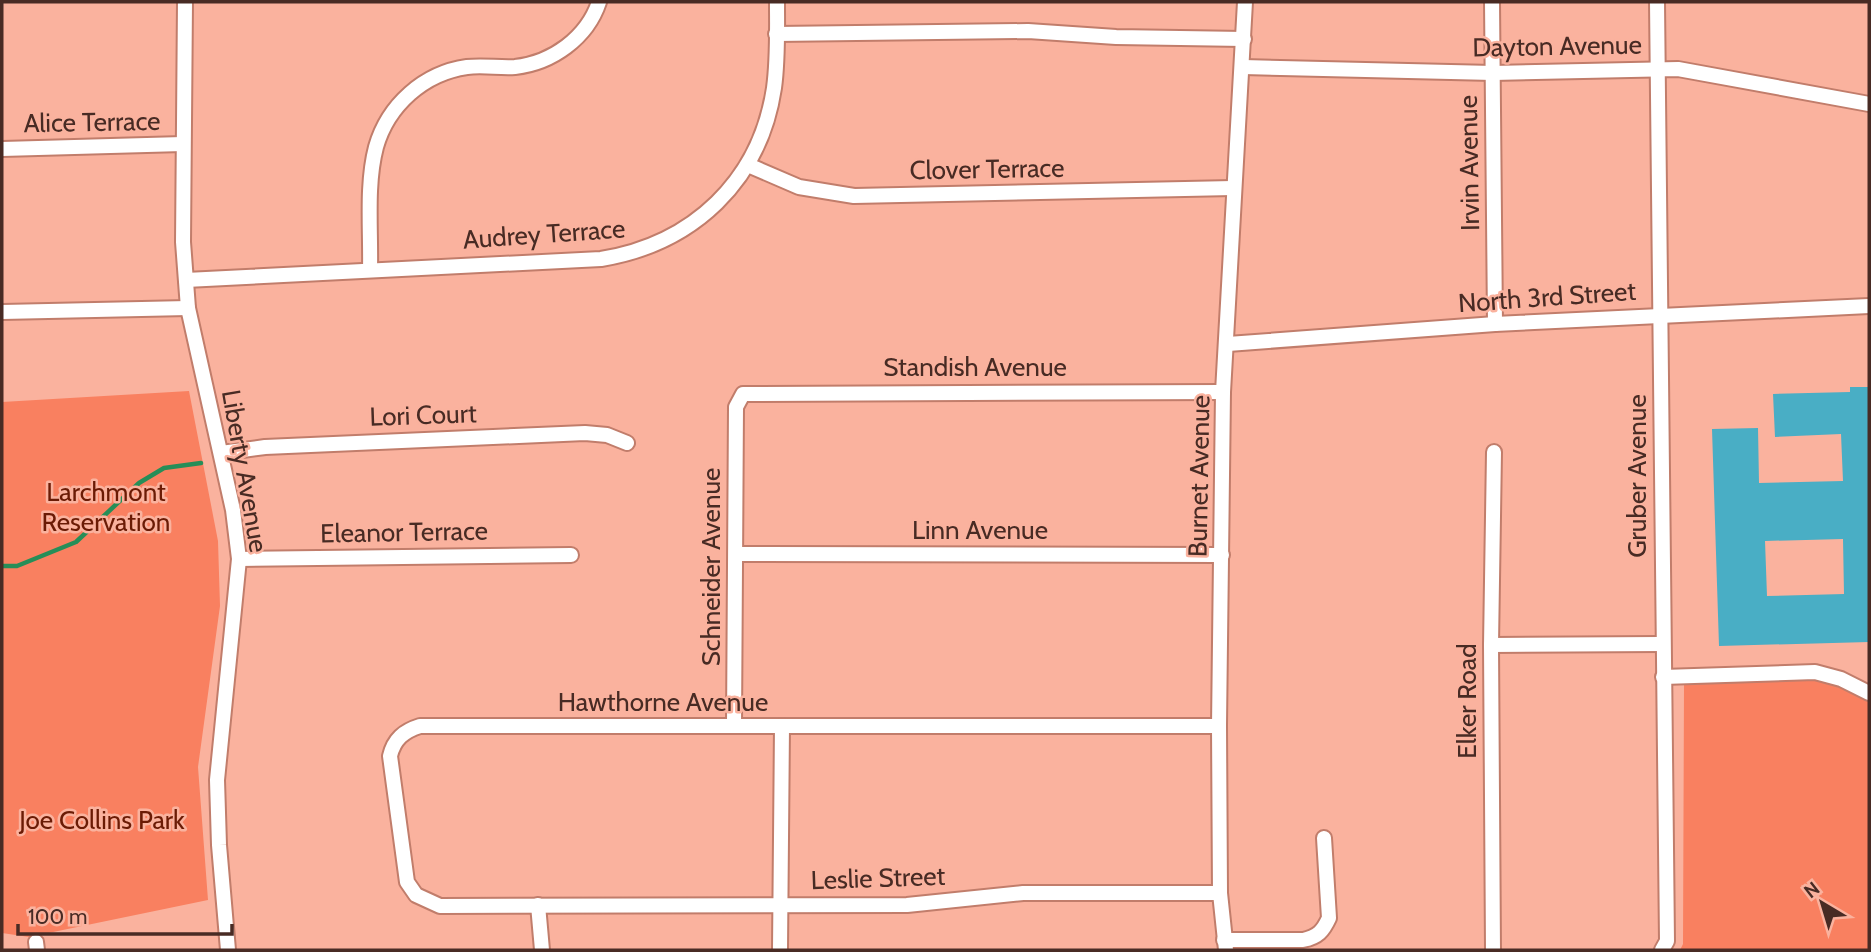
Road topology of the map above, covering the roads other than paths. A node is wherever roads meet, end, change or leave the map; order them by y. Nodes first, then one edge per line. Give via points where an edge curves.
1 (186, 2) edge
2 (599, 2) edge
3 (777, 2) edge
4 (1245, 2) edge
5 (1492, 2) edge
6 (1657, 2) edge
7 (776, 34) junction
8 (1244, 39) junction
9 (1243, 67) junction
10 (1658, 69) junction
11 (1493, 73) junction
12 (1869, 104) edge
13 (183, 145) junction
14 (2, 149) edge
15 (748, 165) junction
16 (1233, 188) junction
17 (370, 269) junction
18 (186, 280) junction
19 (1869, 306) edge
20 (188, 308) junction
21 (2, 312) edge
22 (1660, 314) junction
23 (1495, 324) junction
24 (1228, 344) junction
25 (1223, 392) junction
26 (736, 407) joint
27 (627, 443) dead end
28 (220, 453) junction
29 (1494, 453) dead end
30 (737, 554) junction
31 (571, 555) dead end
32 (1222, 555) junction
33 (239, 559) junction
34 (1662, 644) junction
35 (1491, 645) junction
36 (1663, 677) junction
37 (1869, 693) edge
38 (734, 726) junction
39 (782, 726) junction
40 (1219, 726) junction
41 (1324, 838) dead end
42 (1220, 893) junction
43 (538, 905) junction
44 (779, 905) junction
45 (1225, 945) edge
46 (228, 950) edge
47 (542, 950) edge
48 (780, 950) edge
49 (1493, 950) edge
50 (1662, 950) edge

1 - 13 street, Liberty Avenue
2 - 17 street via 580,34 547,59 517,67 455,69 423,83 397,106 380,135 374,158
3 - 7 street, Audrey Terrace
4 - 8 street, Burnet Avenue
5 - 11 street, Irvin Avenue
6 - 10 street, Gruber Avenue
7 - 8 street via 1015,31
7 - 15 street, Audrey Terrace via 770,109
8 - 9 street, Burnet Avenue
9 - 11 street, Dayton Avenue
9 - 16 street, Burnet Avenue
10 - 11 street, Dayton Avenue
10 - 12 street, Dayton Avenue
10 - 22 street, Gruber Avenue
11 - 23 street, Irvin Avenue
13 - 14 street, Alice Terrace
13 - 18 street, Liberty Avenue
15 - 16 street, Clover Terrace via 799,187 855,196
15 - 17 street, Audrey Terrace via 727,194 696,222 641,251 601,259
16 - 24 street, Burnet Avenue
17 - 18 street, Audrey Terrace
18 - 20 street, Liberty Avenue
19 - 22 street, North 3rd Street
20 - 21 street
20 - 28 street, Liberty Avenue
22 - 23 street, North 3rd Street
22 - 34 street, Gruber Avenue
23 - 24 street, North 3rd Street
24 - 25 street, Burnet Avenue
25 - 26 street, Standish Avenue via 769,393 743,394
25 - 32 street, Burnet Avenue
26 - 30 street, Schneider Avenue
27 - 28 street, Lori Court via 585,433 265,447
28 - 33 street, Liberty Avenue
29 - 35 street, Elker Road
30 - 32 street, Linn Avenue
30 - 38 street, Schneider Avenue
31 - 33 street, Eleanor Terrace
32 - 40 street, Burnet Avenue
33 - 46 street, Liberty Avenue via 216,808
34 - 35 street
34 - 36 street, Gruber Avenue
35 - 49 street, Elker Road
36 - 37 street via 1815,671
36 - 50 street, Gruber Avenue via 1667,941
38 - 39 street, Hawthorne Avenue
38 - 43 street, Hawthorne Avenue via 420,726 403,733 390,756 402,869 416,895 439,906
39 - 40 street, Hawthorne Avenue
39 - 44 street
40 - 42 street, Burnet Avenue
41 - 45 street via 1329,918 1324,929 1311,939
42 - 44 street, Leslie Street via 1023,893 907,905
42 - 45 street, Burnet Avenue
43 - 44 street, Leslie Street
43 - 47 street
44 - 48 street

